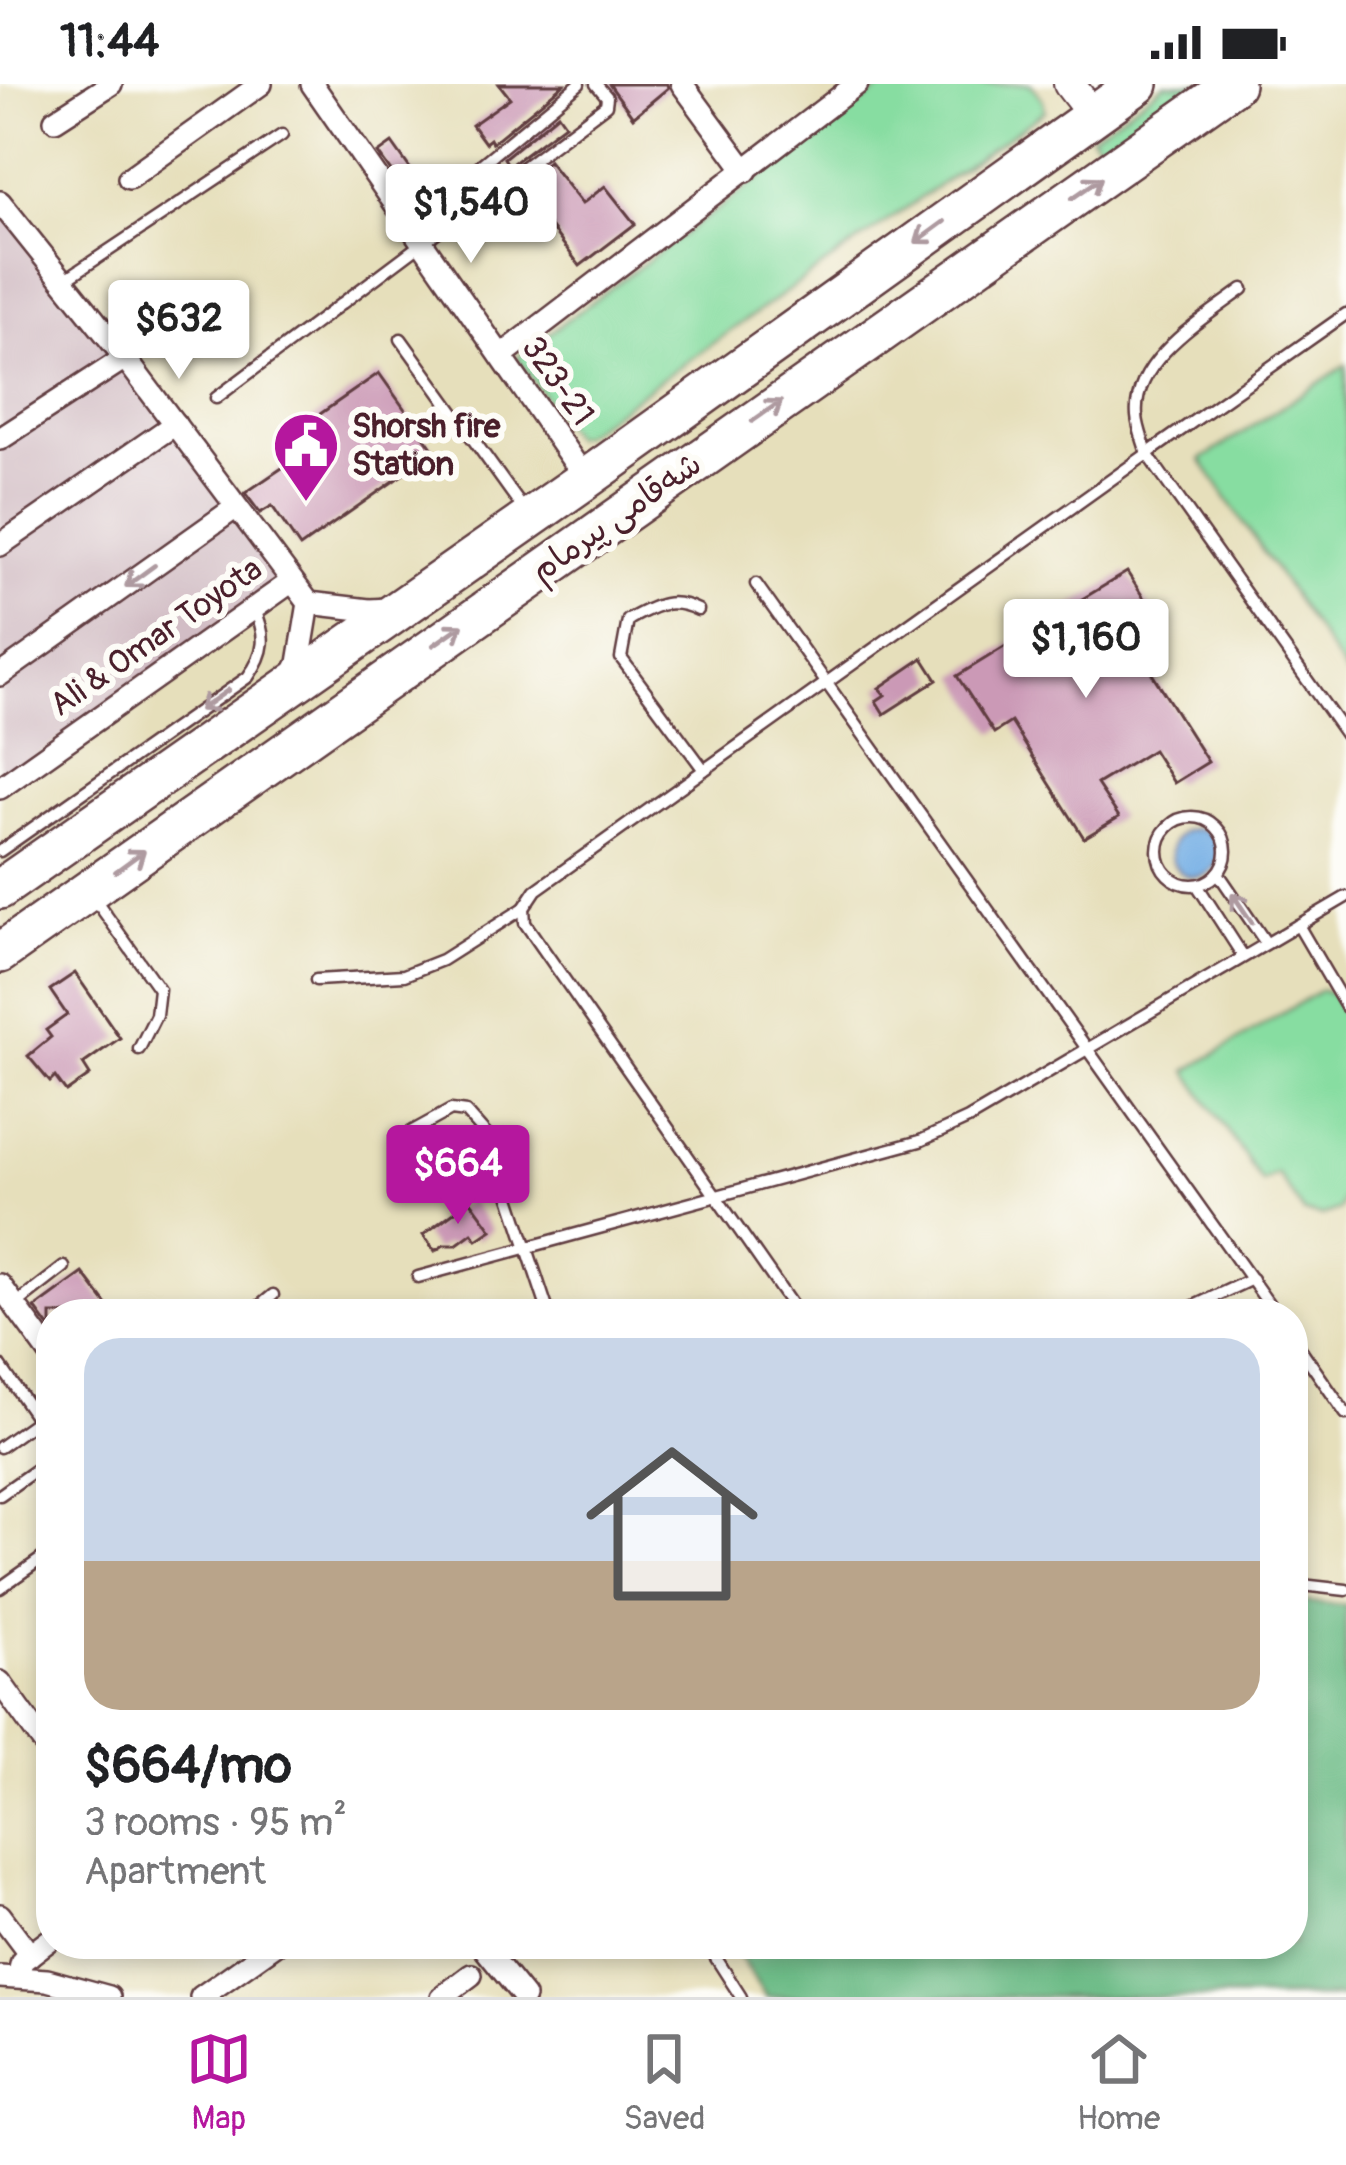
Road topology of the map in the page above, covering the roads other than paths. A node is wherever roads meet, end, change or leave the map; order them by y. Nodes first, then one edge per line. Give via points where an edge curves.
1 (112, 84) edge
2 (261, 84) edge
3 (312, 84) edge
4 (579, 84) edge
5 (596, 84) edge
6 (682, 84) edge
7 (857, 84) edge
8 (1069, 84) edge
9 (1234, 84) edge
10 (1114, 95) edge
11 (55, 121) dead end
12 (282, 135) dead end
13 (746, 171) junction
14 (129, 178) dead end
15 (0, 202) edge
16 (445, 226) junction
17 (422, 244) junction
18 (63, 281) junction
19 (1243, 289) dead end
20 (1346, 314) edge
21 (401, 338) dead end
22 (501, 356) junction
23 (125, 358) junction
24 (216, 398) dead end
25 (175, 424) junction
26 (0, 439) edge
27 (1147, 454) junction
28 (586, 479) junction
29 (235, 508) junction
30 (529, 518) junction
31 (0, 545) edge
32 (291, 582) junction
33 (756, 584) dead end
34 (309, 603) junction
35 (254, 608) junction
36 (396, 608) junction
37 (698, 610) dead end
38 (0, 675) edge
39 (827, 682) junction
40 (267, 687) junction
41 (1346, 735) edge
42 (704, 770) junction
43 (0, 788) edge
44 (0, 850) edge
45 (1218, 872) junction
46 (1197, 885) junction
47 (0, 889) edge
48 (89, 891) junction
49 (1346, 897) edge
50 (524, 908) junction
51 (1298, 926) junction
52 (1266, 943) junction
53 (0, 953) edge
54 (1243, 956) junction
55 (316, 980) dead end
56 (1346, 1007) edge
57 (139, 1049) dead end
58 (1086, 1050) junction
59 (412, 1132) dead end
60 (714, 1197) junction
61 (525, 1249) junction
62 (64, 1267) dead end
63 (418, 1277) dead end
64 (1252, 1279) junction
65 (0, 1285) edge
66 (273, 1295) dead end
67 (268, 1299) edge
68 (543, 1299) edge
69 (787, 1299) edge
70 (1210, 1299) edge
71 (1266, 1299) edge
72 (15, 1305) junction
73 (36, 1334) edge
74 (1308, 1360) edge
75 (0, 1365) edge
76 (5, 1385) edge
77 (1346, 1414) edge
78 (36, 1418) edge
79 (36, 1421) edge
80 (0, 1447) edge
81 (36, 1470) edge
82 (0, 1496) edge
83 (36, 1563) edge
84 (1308, 1585) edge
85 (0, 1588) edge
86 (1346, 1589) edge
87 (0, 1682) edge
88 (36, 1733) edge
89 (0, 1915) edge
90 (36, 1950) edge
91 (30, 1955) junction
92 (255, 1959) edge
93 (493, 1959) edge
94 (717, 1959) edge
95 (471, 1976) dead end
96 (9, 1977) edge
97 (110, 1997) edge
98 (201, 1997) edge
99 (442, 1997) edge
100 (524, 1997) edge
101 (741, 1997) edge

1 - 11 street
2 - 14 street
3 - 17 street, 323-21
4 - 16 lane via 467,176 446,203
5 - 16 lane via 606,105
6 - 13 street
7 - 13 street
8 - 10 street
48 -> 9 highway, شەقامی پیرمام
10 -> 28 highway, شەقامی پیرمام
12 - 18 lane
13 - 22 street
15 - 18 street
16 - 17 lane
17 - 22 street, 323-21
17 - 24 lane
18 - 23 street
19 - 27 lane via 1165,347 1136,413
20 - 27 lane
21 - 30 lane
22 - 28 street, 323-21
23 - 25 street
23 - 26 street
25 - 29 street
25 - 31 street
27 - 39 lane
27 - 41 lane
28 - 30 highway, شەقامی پیرمام
29 - 32 street
29 -> 38 street
30 - 36 highway, شەقامی پیرمام
32 - 34 street
32 - 35 street, Ali & Omar Toyota
33 - 39 lane
34 - 36 street
34 - 40 street via 299,663
35 - 40 lane via 264,628
35 - 43 street, Ali & Omar Toyota
36 - 40 highway, شەقامی پیرمام
37 - 42 lane via 662,601 628,620 621,658
39 - 42 lane
39 - 58 lane
40 -> 44 lane
40 - 47 highway, شەقامی پیرمام
42 - 50 lane via 536,890
45 - 46 lane
45 - 46 lane via 1226,848 1217,827 1197,818 1176,821 1161,837 1159,858 1170,877
52 -> 45 lane
46 - 54 lane
48 - 53 highway, شەقامی پیرمام
48 - 57 lane via 159,988 157,1015
49 - 51 lane
50 - 55 lane via 404,975
50 - 60 lane via 525,923
51 - 52 lane
51 - 56 lane
52 - 54 lane
54 - 58 lane
58 - 60 lane via 920,1141
58 - 64 lane
59 - 61 lane via 451,1110 478,1124 491,1141
60 - 61 lane
60 - 69 lane
61 - 63 lane
61 - 68 lane
62 - 72 lane
64 - 70 lane
64 - 71 lane
65 - 72 street
66 - 67 lane
72 - 73 street
74 - 77 lane
75 - 76 lane
76 - 78 lane
79 - 80 lane
81 - 82 lane
83 - 85 lane
84 - 86 lane
87 - 88 street
89 - 91 street
90 - 91 street
91 - 96 street
92 - 98 street
93 - 100 street
94 - 101 lane
95 - 99 street
96 - 97 street

